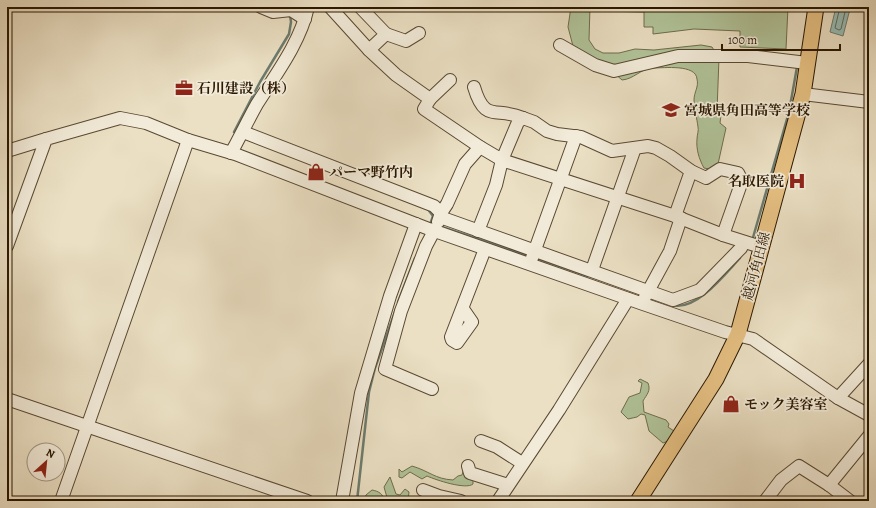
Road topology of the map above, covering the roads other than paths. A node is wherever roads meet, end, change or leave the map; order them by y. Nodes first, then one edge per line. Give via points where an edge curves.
1 (261, 7) edge
2 (330, 7) edge
3 (360, 7) edge
4 (816, 7) edge
5 (289, 8) edge
6 (306, 13) edge
7 (418, 33) dead end
8 (386, 34) junction
9 (560, 45) dead end
10 (369, 50) junction
11 (807, 63) junction
12 (450, 80) dead end
13 (474, 86) dead end
14 (803, 94) junction
15 (430, 98) junction
16 (869, 102) edge
17 (523, 118) junction
18 (243, 132) junction
19 (576, 136) junction
20 (46, 139) junction
21 (188, 140) junction
22 (7, 142) edge
23 (19, 148) junction
24 (480, 148) junction
25 (635, 148) junction
26 (7, 151) edge
27 (231, 153) junction
28 (502, 160) junction
29 (691, 171) junction
30 (561, 178) junction
31 (618, 198) junction
32 (441, 215) junction
33 (678, 217) junction
34 (416, 224) junction
35 (435, 231) junction
36 (478, 231) junction
37 (723, 235) junction
38 (744, 242) junction
39 (7, 246) edge
40 (761, 247) junction
41 (485, 249) junction
42 (535, 251) junction
43 (530, 265) junction
44 (592, 270) junction
45 (648, 290) junction
46 (628, 299) junction
47 (643, 304) junction
48 (463, 309) dead end
49 (738, 334) junction
50 (869, 364) edge
51 (432, 389) dead end
52 (838, 398) junction
53 (7, 400) edge
54 (869, 415) edge
55 (86, 426) junction
56 (869, 436) edge
57 (481, 441) dead end
58 (522, 463) junction
59 (468, 466) dead end
60 (508, 485) junction
61 (829, 485) junction
62 (423, 490) dead end
63 (768, 500) edge
64 (60, 501) edge
65 (307, 501) edge
66 (342, 501) edge
67 (461, 501) edge
68 (498, 501) edge
69 (638, 501) edge
70 (850, 501) edge

1 - 5 street via 272,12
2 - 10 street
3 - 8 street
4 - 11 main road, 越河角田線
5 - 6 street
6 - 18 street via 279,71
7 - 8 street via 406,41
8 - 10 street
9 - 11 street via 595,65 614,71 678,56 748,56
10 - 15 street via 396,75
11 - 14 main road, 越河角田線
12 - 15 street
13 - 17 street via 481,106 486,111
14 - 16 street
14 - 40 main road, 越河角田線
15 - 24 street via 424,108
17 - 19 street via 547,131
17 - 28 street via 518,122
18 - 27 street
18 - 32 street via 420,200 434,206
19 - 25 street via 612,151
19 - 30 street
20 - 21 street via 120,118 146,123
20 - 23 street
20 - 39 street
21 - 27 street
21 - 55 street
22 - 23 street
23 - 26 street
24 - 28 street
24 - 32 street via 465,164
25 - 29 street via 656,148
25 - 31 street
27 - 34 street
28 - 30 street
28 - 36 street via 496,185
29 - 33 street
29 - 37 street via 708,178 720,169 726,169 738,173 742,179
30 - 31 street
30 - 42 street
31 - 33 street
31 - 44 street
32 - 35 street
32 - 36 street
33 - 37 street
33 - 45 street via 670,251
34 - 35 street
34 - 66 street via 390,296 361,393
35 - 41 street
35 - 51 street via 426,246 401,311 385,369
36 - 42 street
37 - 38 street
38 - 40 street
38 - 45 street via 700,290 673,300
40 - 49 main road, 越河角田線
41 - 43 street
41 - 48 street
42 - 43 street
42 - 44 street
43 - 46 street
44 - 45 street
45 - 47 street
46 - 47 street
46 - 58 street via 559,410
47 - 49 street
49 - 52 street via 753,339
49 - 69 main road, 越河角田線 via 716,379
50 - 52 street
52 - 54 street
53 - 55 street
55 - 64 street
55 - 65 street
56 - 61 street
57 - 58 street via 503,450
58 - 60 street
59 - 60 street via 470,473
60 - 68 street
61 - 63 street via 799,466 782,480
61 - 70 street
62 - 67 street

